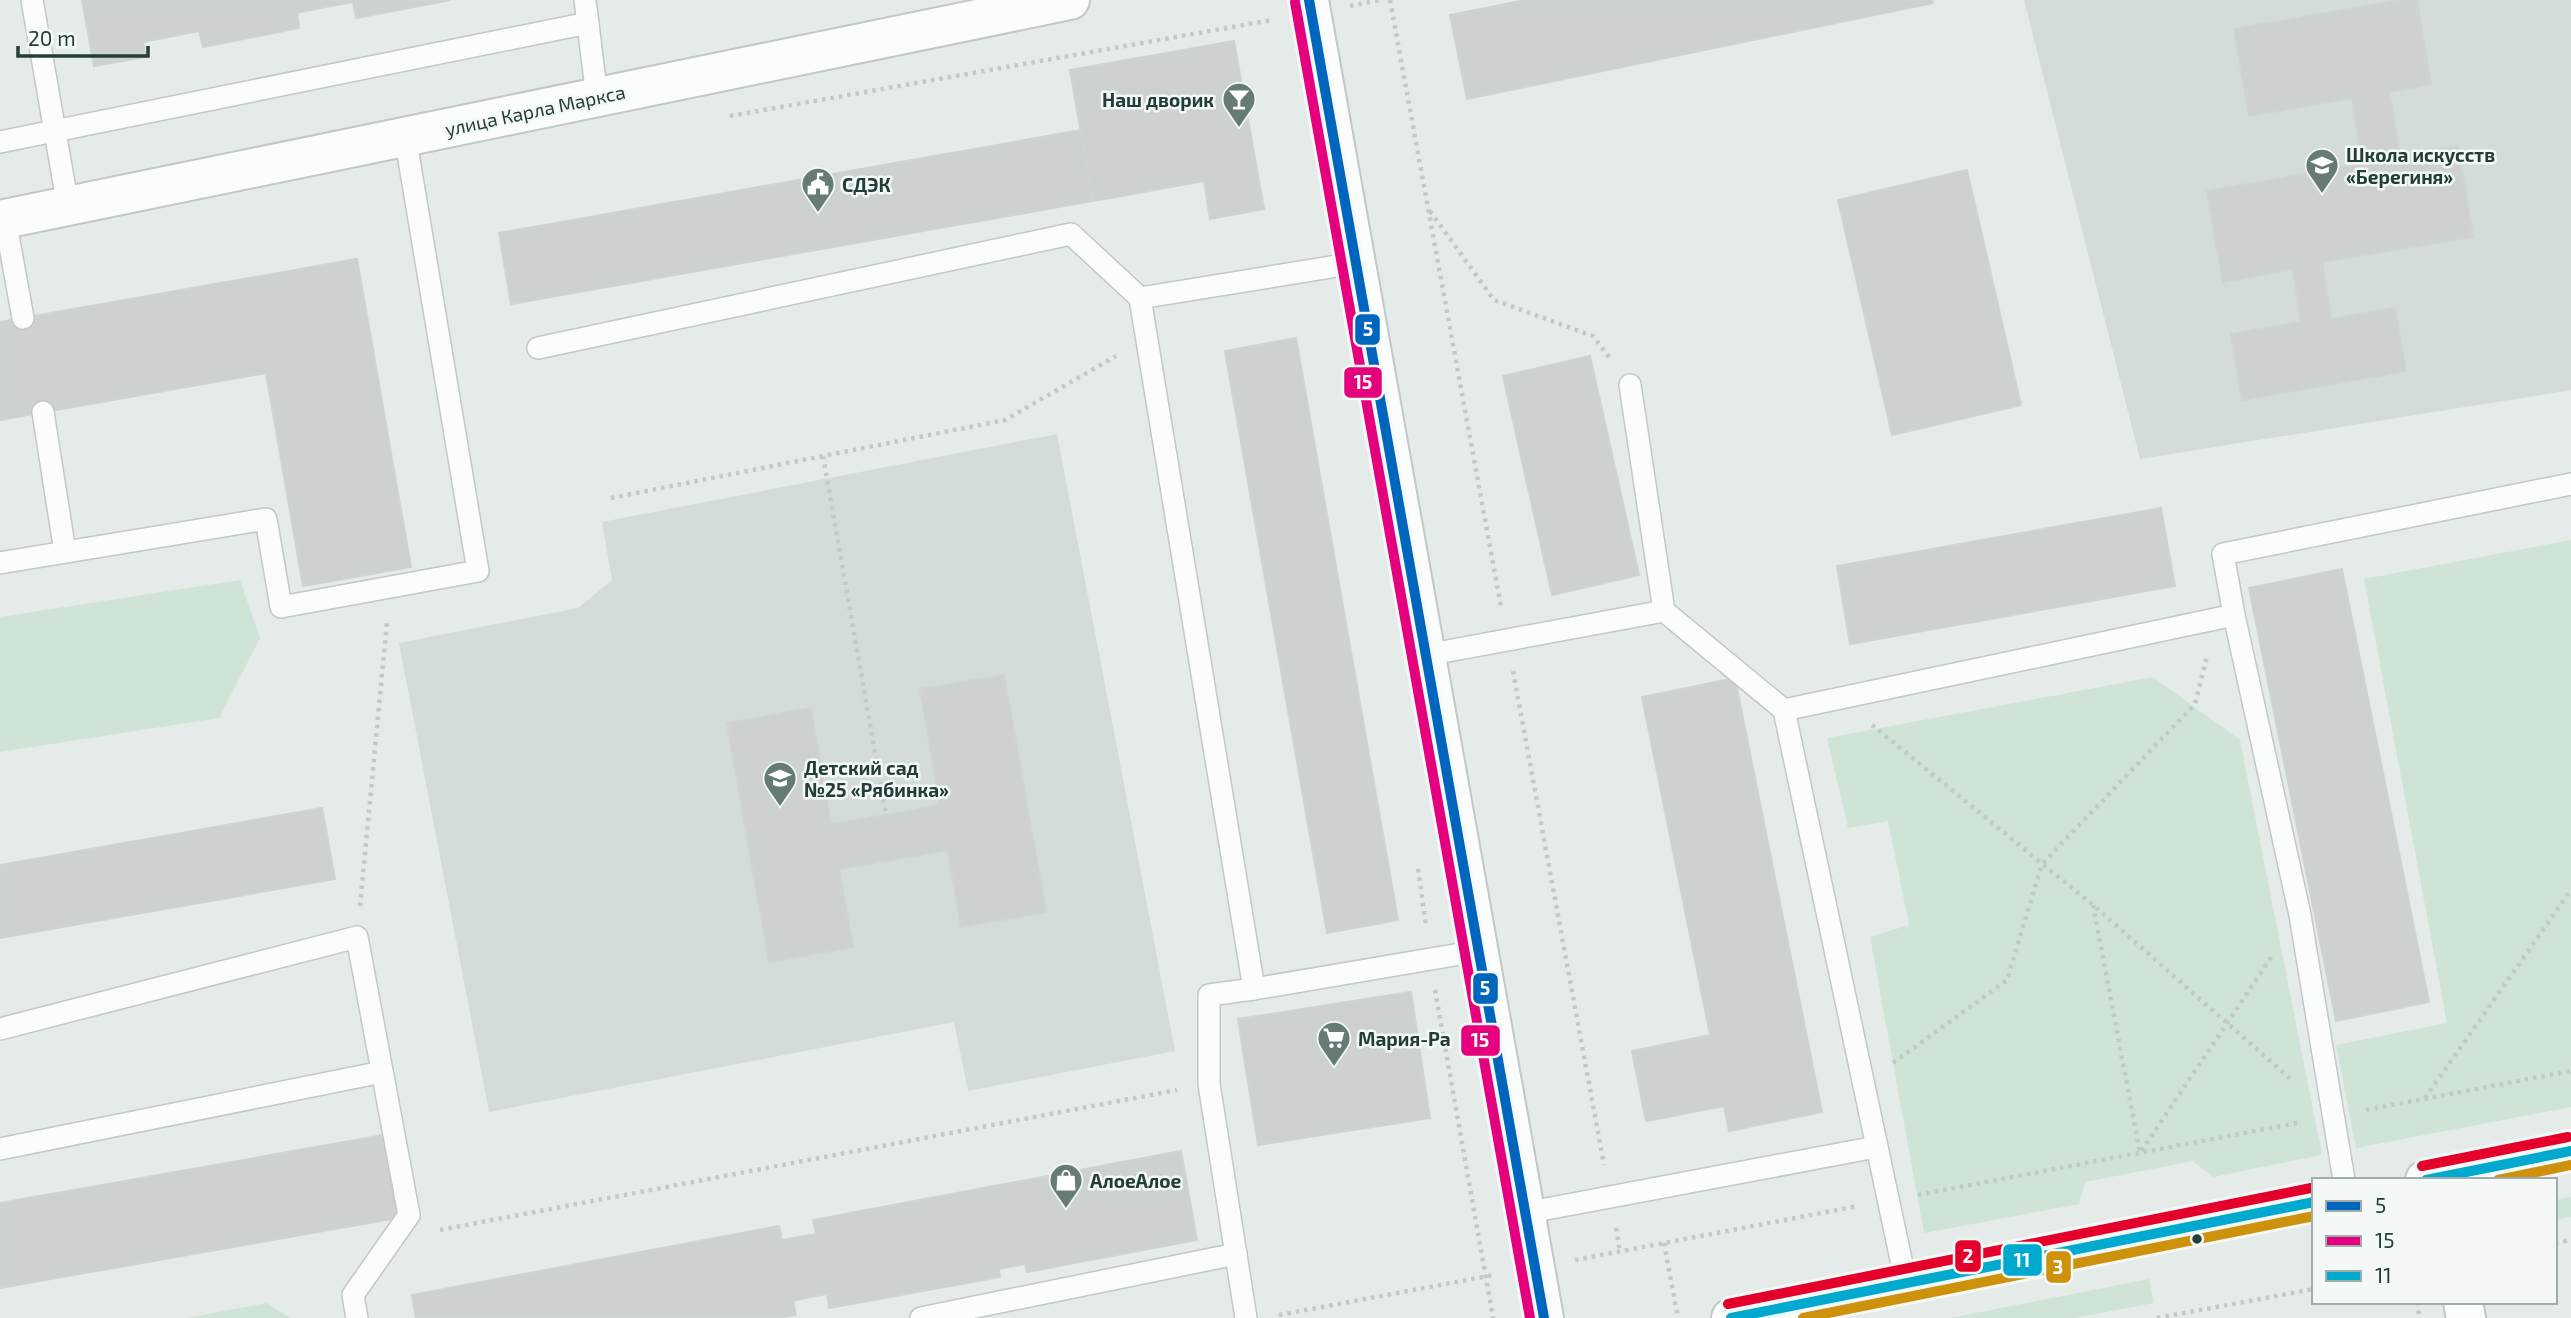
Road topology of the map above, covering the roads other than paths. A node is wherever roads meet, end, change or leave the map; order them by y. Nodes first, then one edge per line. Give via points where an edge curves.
1 (32, 0) edge
2 (585, 0) edge
3 (1070, 0) edge
4 (1310, 6) edge
5 (932, 14) edge
6 (588, 23) junction
7 (597, 97) junction
8 (55, 132) junction
9 (405, 136) junction
10 (0, 142) edge
11 (68, 206) junction
12 (3, 219) edge
13 (1356, 262) junction
14 (1140, 298) junction
15 (23, 318) dead end
16 (538, 348) dead end
17 (1630, 385) road end
18 (43, 412) dead end
19 (2571, 484) edge
20 (65, 552) junction
21 (0, 563) edge
22 (1664, 611) junction
23 (2234, 615) junction
24 (1426, 655) junction
25 (1784, 710) junction
26 (1478, 951) junction
27 (1254, 989) junction
28 (0, 1029) edge
29 (383, 1072) junction
30 (1876, 1147) junction
31 (0, 1149) edge
32 (2571, 1151) edge
33 (2344, 1178) edge
34 (2440, 1178) edge
35 (2312, 1202) edge
36 (1525, 1213) junction
37 (1236, 1254) junction
38 (1906, 1283) junction
39 (1803, 1311) edge
40 (357, 1318) edge
41 (921, 1318) edge
42 (1246, 1318) edge
43 (1544, 1318) edge
44 (1731, 1318) edge

1 - 8 lane
2 - 6 lane
3 - 5 street, улица Карла Маркса
4 - 13 street
5 - 7 street, улица Карла Маркса
6 - 7 lane
6 - 8 lane
7 - 9 street, улица Карла Маркса
8 - 10 lane
8 - 11 lane
9 - 11 street, улица Карла Маркса
9 - 20 lane via 478,571 281,607 267,519
11 - 12 street, улица Карла Маркса
12 - 15 lane
13 - 14 lane
13 - 24 street
14 - 16 lane via 1070,234
14 - 27 lane
17 - 22 lane
18 - 20 lane
19 - 23 lane via 2223,554
20 - 21 lane
22 - 24 lane
22 - 25 lane
23 - 25 lane
23 - 33 lane via 2300,915
24 - 26 street
25 - 30 lane
26 - 27 lane
26 - 36 street
27 - 37 lane via 1209,995 1209,1084
28 - 29 lane via 357,937
29 - 31 lane
29 - 40 lane via 409,1215 353,1295
30 - 36 lane
30 - 38 lane
32 - 34 street
35 - 38 street
36 - 43 street
37 - 41 lane
37 - 42 lane
38 - 39 street
39 - 44 street

